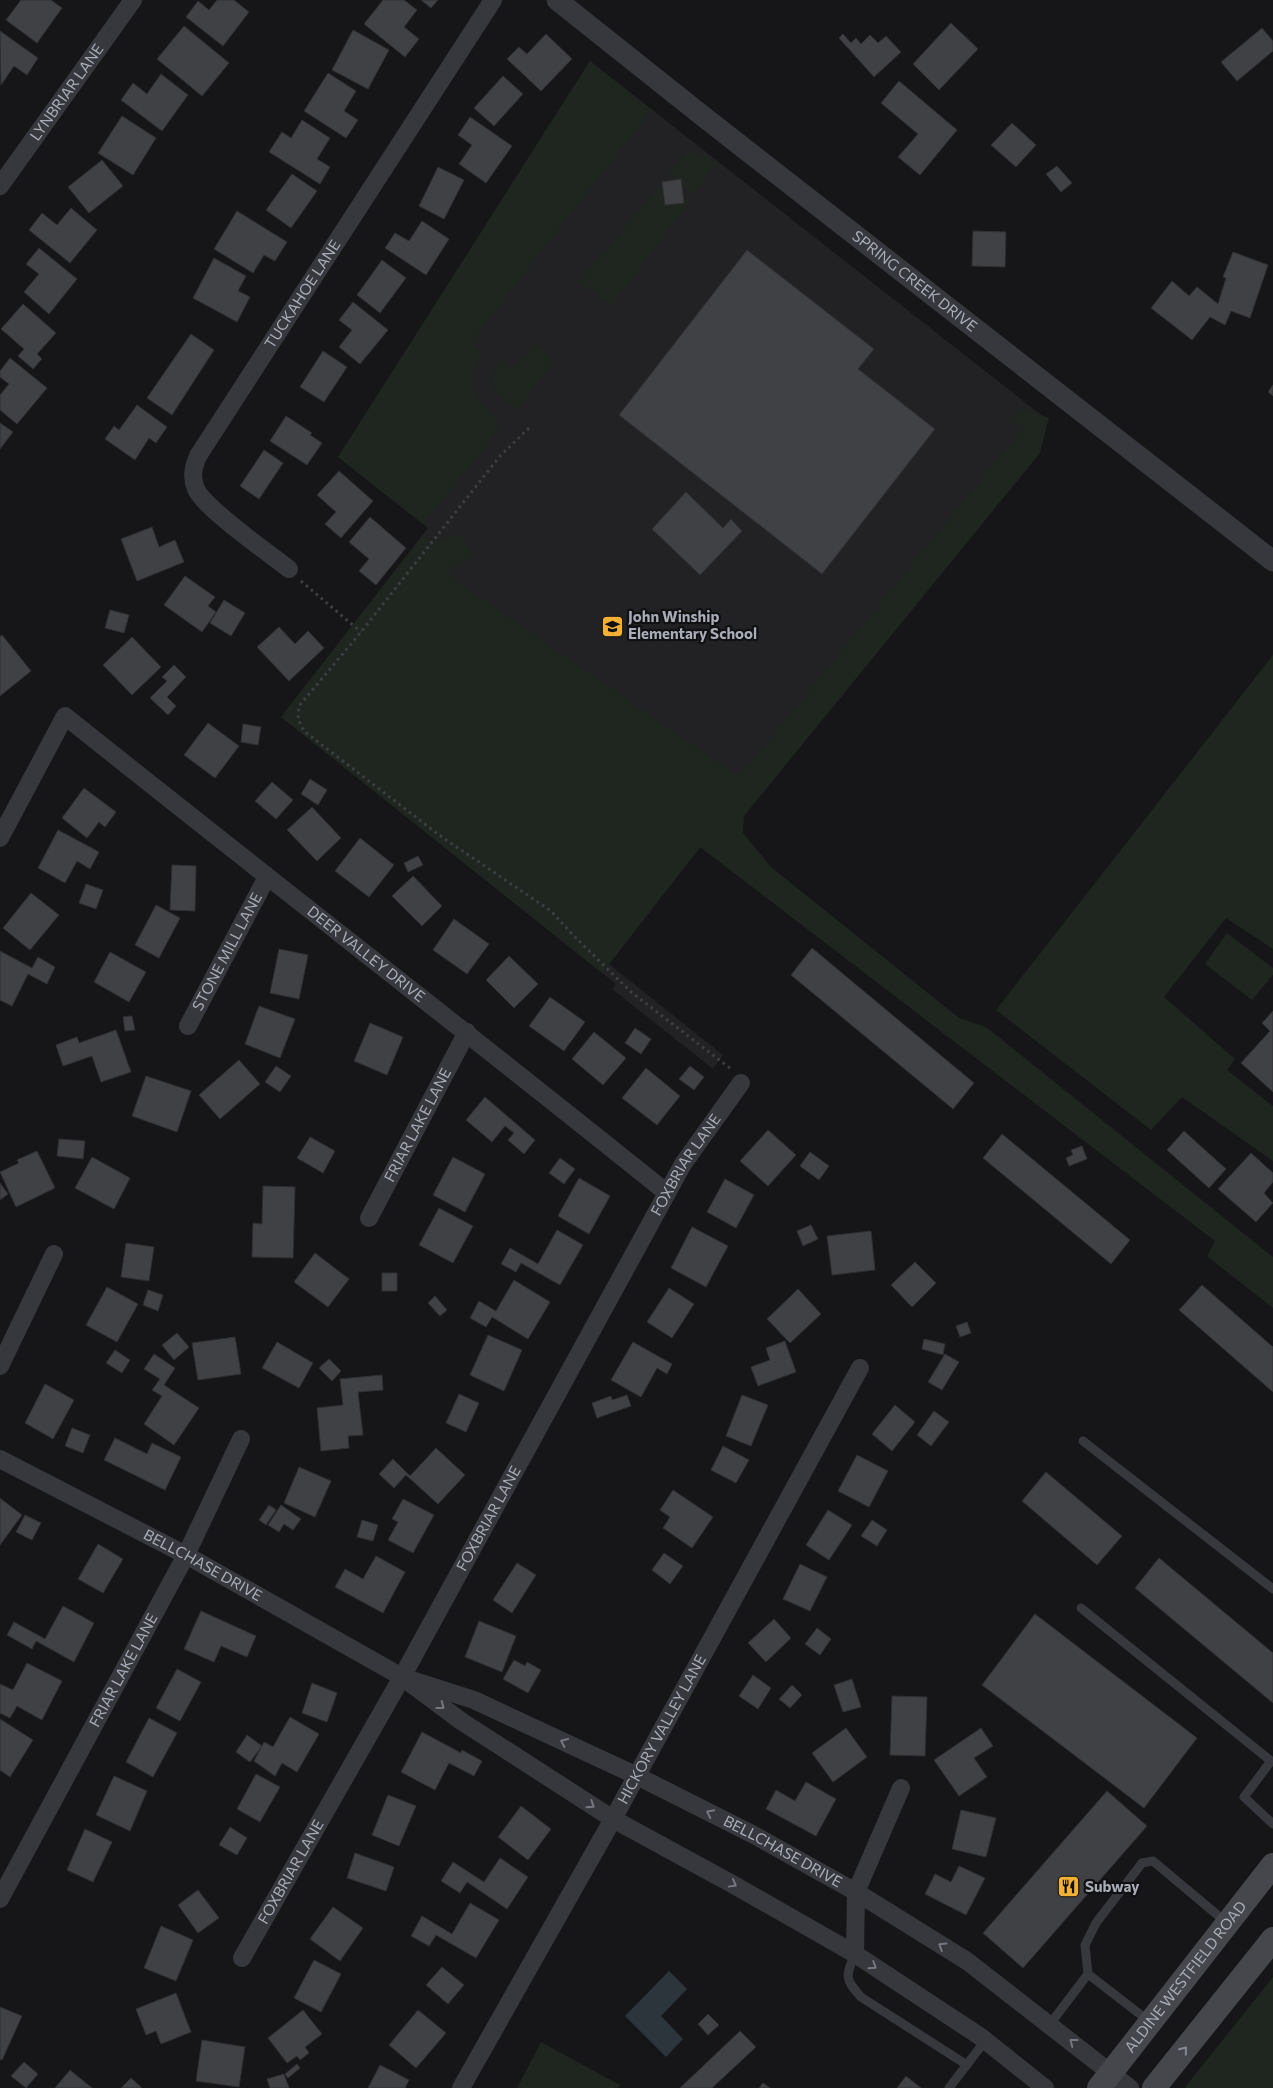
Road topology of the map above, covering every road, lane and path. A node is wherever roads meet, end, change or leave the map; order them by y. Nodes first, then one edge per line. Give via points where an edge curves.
1 (133, 0) edge
2 (494, 0) edge
3 (557, 0) edge
4 (0, 186) edge
5 (529, 428) dead end
6 (1273, 561) edge
7 (289, 569) joint
8 (361, 632) junction
9 (0, 838) edge
10 (267, 877) junction
11 (188, 1026) dead end
12 (466, 1032) junction
13 (741, 1083) joint
14 (666, 1193) junction
15 (369, 1218) dead end
16 (54, 1254) dead end
17 (0, 1366) edge
18 (860, 1368) dead end
19 (241, 1439) dead end
20 (1083, 1441) dead end
21 (0, 1459) edge
22 (186, 1555) junction
23 (1273, 1589) edge
24 (1081, 1608) dead end
25 (402, 1677) junction
26 (635, 1775) junction
27 (900, 1788) dead end
28 (613, 1819) junction
29 (1273, 1824) edge
30 (1273, 1865) edge
31 (856, 1892) junction
32 (0, 1899) edge
33 (1228, 1923) junction
34 (1273, 1939) edge
35 (855, 1954) junction
36 (242, 1958) dead end
37 (1088, 1974) junction
38 (1150, 2022) junction
39 (1050, 2024) junction
40 (985, 2040) junction
41 (967, 2065) junction
42 (1105, 2080) edge
43 (1034, 2085) edge
44 (461, 2088) edge
45 (949, 2088) edge
46 (1130, 2088) edge
47 (1154, 2088) edge

1 - 4 street, LYNBRIAR LANE
2 - 7 street, TUCKAHOE LANE via 198,456 192,472 196,490 207,505
3 - 6 street, SPRING CREEK DRIVE
5 - 8 path via 500,456
7 - 8 path
8 - 13 path via 299,706 298,719 304,731 439,835 551,911 631,992 736,1072
9 - 10 street, DEER VALLEY DRIVE via 65,716
10 - 11 street, STONE MILL LANE
10 - 12 street, DEER VALLEY DRIVE
12 - 14 street, DEER VALLEY DRIVE
12 - 15 street, FRIAR LAKE LANE
13 - 14 street, FOXBRIAR LANE via 682,1164
14 - 25 street, FOXBRIAR LANE
16 - 17 street
18 - 26 street, HICKORY VALLEY LANE
19 - 22 street, FRIAR LAKE LANE
20 - 23 lane
21 - 22 street, BELLCHASE DRIVE
22 - 25 street, BELLCHASE DRIVE
22 - 32 street, FRIAR LAKE LANE
24 - 29 lane via 1271,1761 1244,1798
26 -> 25 street, BELLCHASE DRIVE via 474,1700
25 -> 28 street, BELLCHASE DRIVE via 461,1721
25 - 36 street, FOXBRIAR LANE
26 - 28 street, HICKORY VALLEY LANE
31 -> 26 street, BELLCHASE DRIVE via 754,1835
27 - 31 street
28 -> 35 street, BELLCHASE DRIVE
28 - 44 street, HICKORY VALLEY LANE
30 - 33 main road, ALDINE WESTFIELD ROAD
31 - 35 street
39 -> 31 street, BELLCHASE DRIVE via 967,1961
33 - 37 lane via 1153,1861 1142,1863 1096,1923 1086,1945
33 - 38 main road, ALDINE WESTFIELD ROAD
47 -> 34 main road
35 -> 40 street, BELLCHASE DRIVE
35 - 41 lane via 847,1973 848,1983 862,1997
37 - 38 lane
37 - 39 lane
38 - 42 main road, ALDINE WESTFIELD ROAD
42 -> 39 street, BELLCHASE DRIVE
40 - 41 lane
40 - 43 street, BELLCHASE DRIVE
41 - 45 lane
42 - 46 street, BELLCHASE DRIVE

